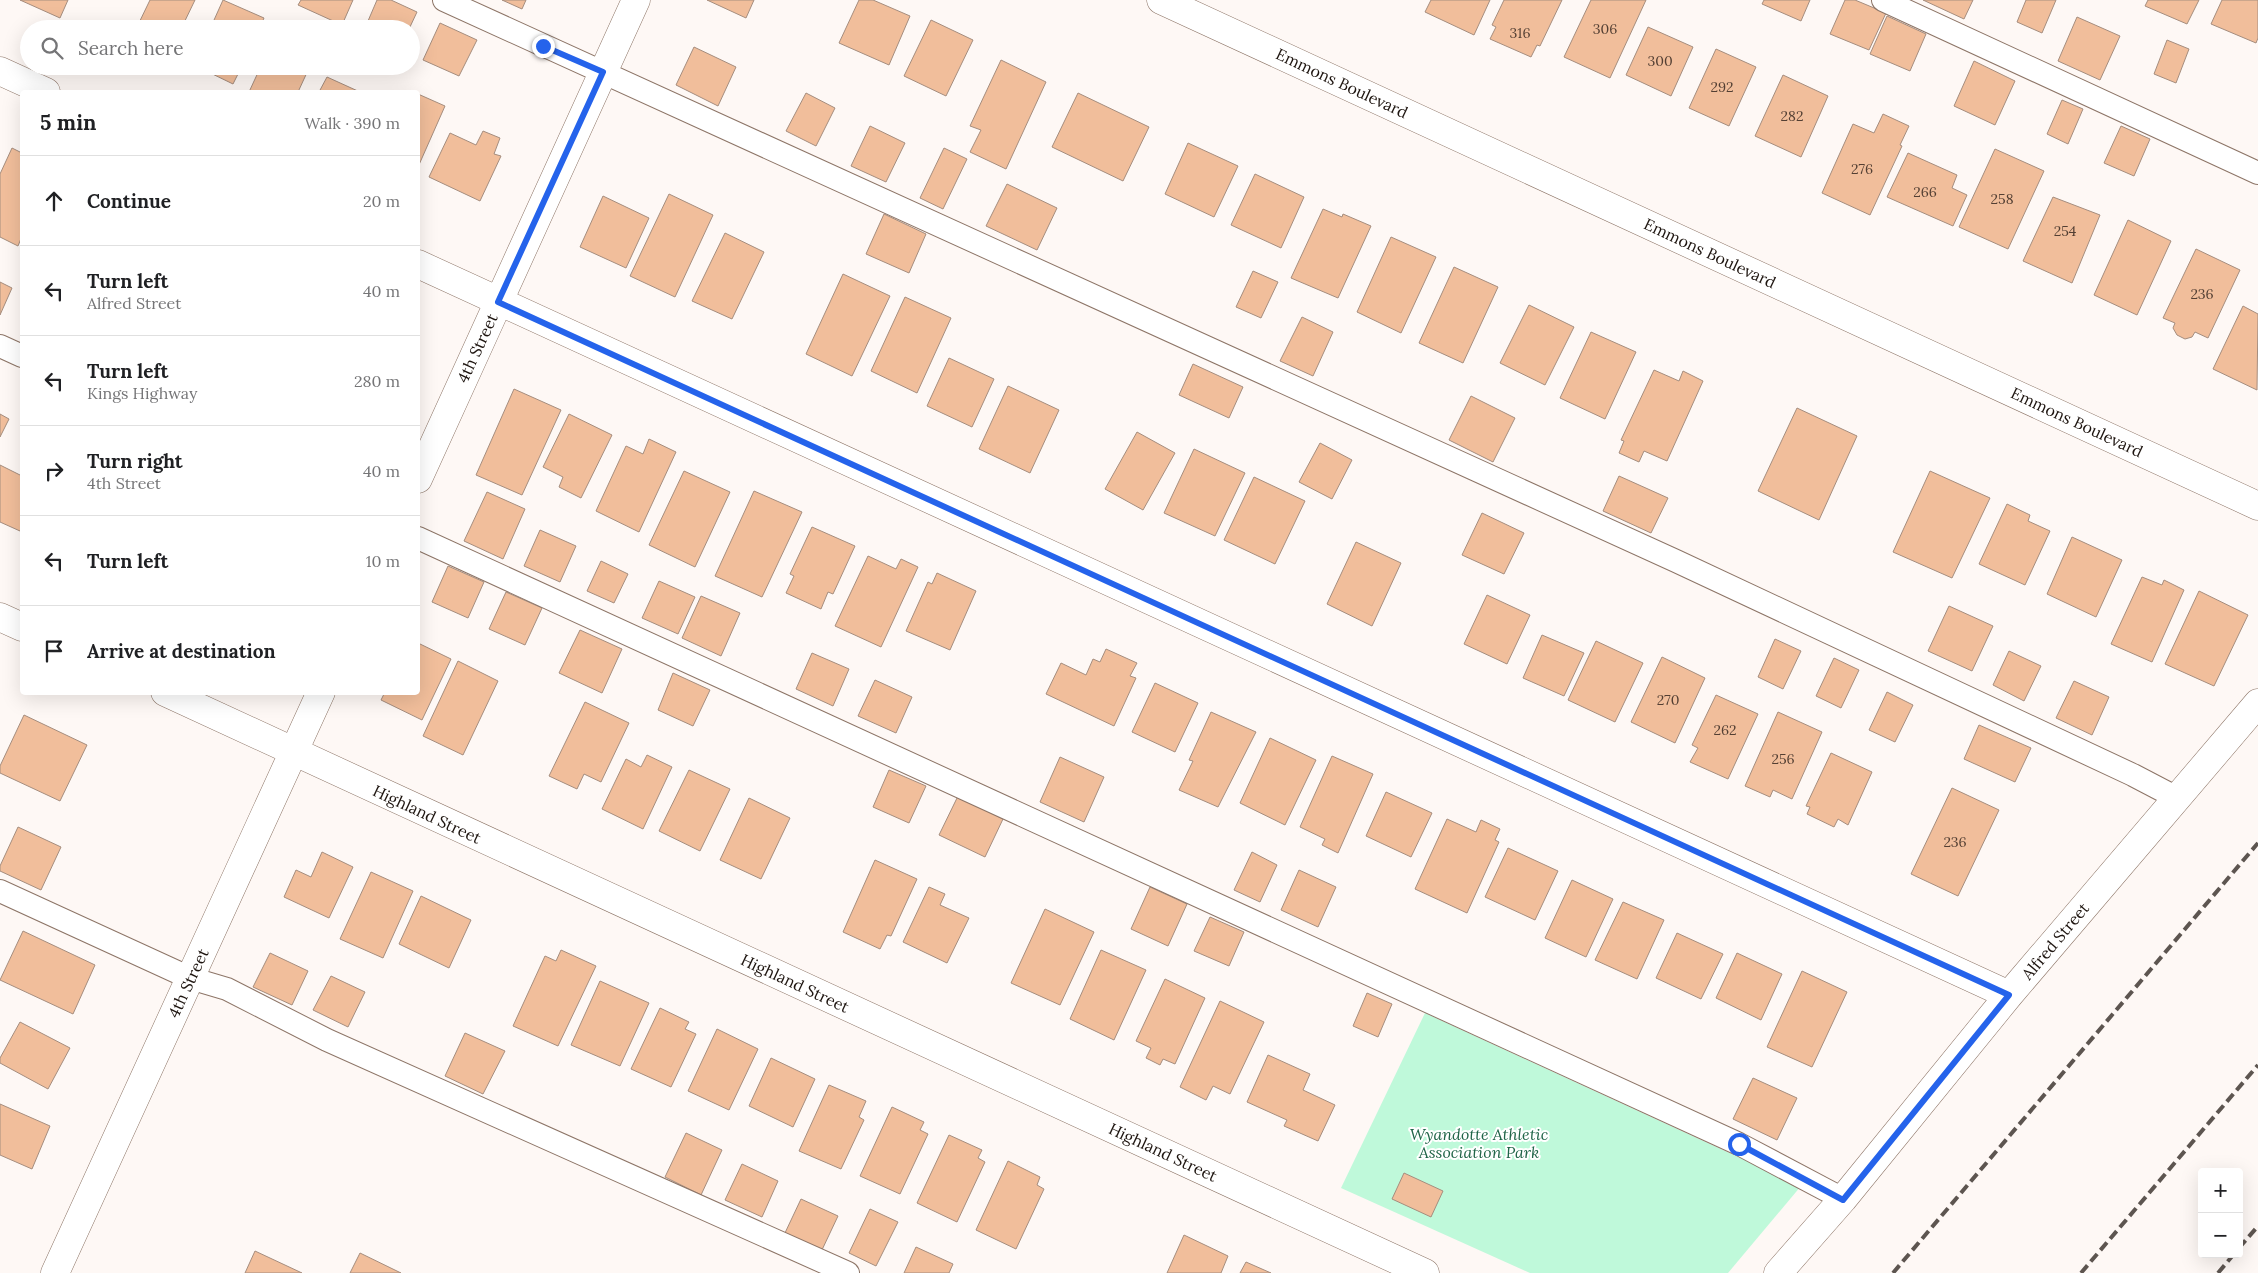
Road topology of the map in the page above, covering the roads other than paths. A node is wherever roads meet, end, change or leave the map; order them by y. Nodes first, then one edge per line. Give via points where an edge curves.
1 (444, 0) edge
2 (636, 0) edge
3 (1161, 0) edge
4 (1883, 0) edge
5 (0, 71) edge
6 (603, 72) junction
7 (42, 90) edge
8 (2258, 173) edge
9 (420, 265) edge
10 (498, 302) junction
11 (0, 346) edge
12 (20, 355) edge
13 (420, 474) edge
14 (2258, 506) edge
15 (420, 539) edge
16 (0, 617) edge
17 (20, 626) edge
18 (170, 695) edge
19 (320, 695) edge
20 (2258, 703) edge
21 (294, 752) junction
22 (2176, 798) junction
23 (0, 891) edge
24 (190, 978) junction
25 (2009, 995) junction
26 (1843, 1200) junction
27 (55, 1273) edge
28 (848, 1273) edge
29 (1425, 1273) edge
30 (1778, 1273) edge

1 - 6 lane
2 - 6 street, 4th Street
3 - 14 street, Emmons Boulevard
4 - 8 lane
5 - 7 street
6 - 10 street, 4th Street
6 - 22 lane via 1676,561
9 - 10 street
10 - 13 street, 4th Street
10 - 25 street
11 - 12 lane
15 - 26 lane via 1730,1140
16 - 17 street
18 - 21 street, Highland Street
19 - 21 street, 4th Street
20 - 22 street, Alfred Street
21 - 24 street, 4th Street
21 - 29 street, Highland Street
22 - 25 street, Alfred Street
23 - 24 lane
24 - 27 street, 4th Street
24 - 28 lane via 227,989 336,1044
25 - 26 street, Alfred Street
26 - 30 street, Alfred Street

